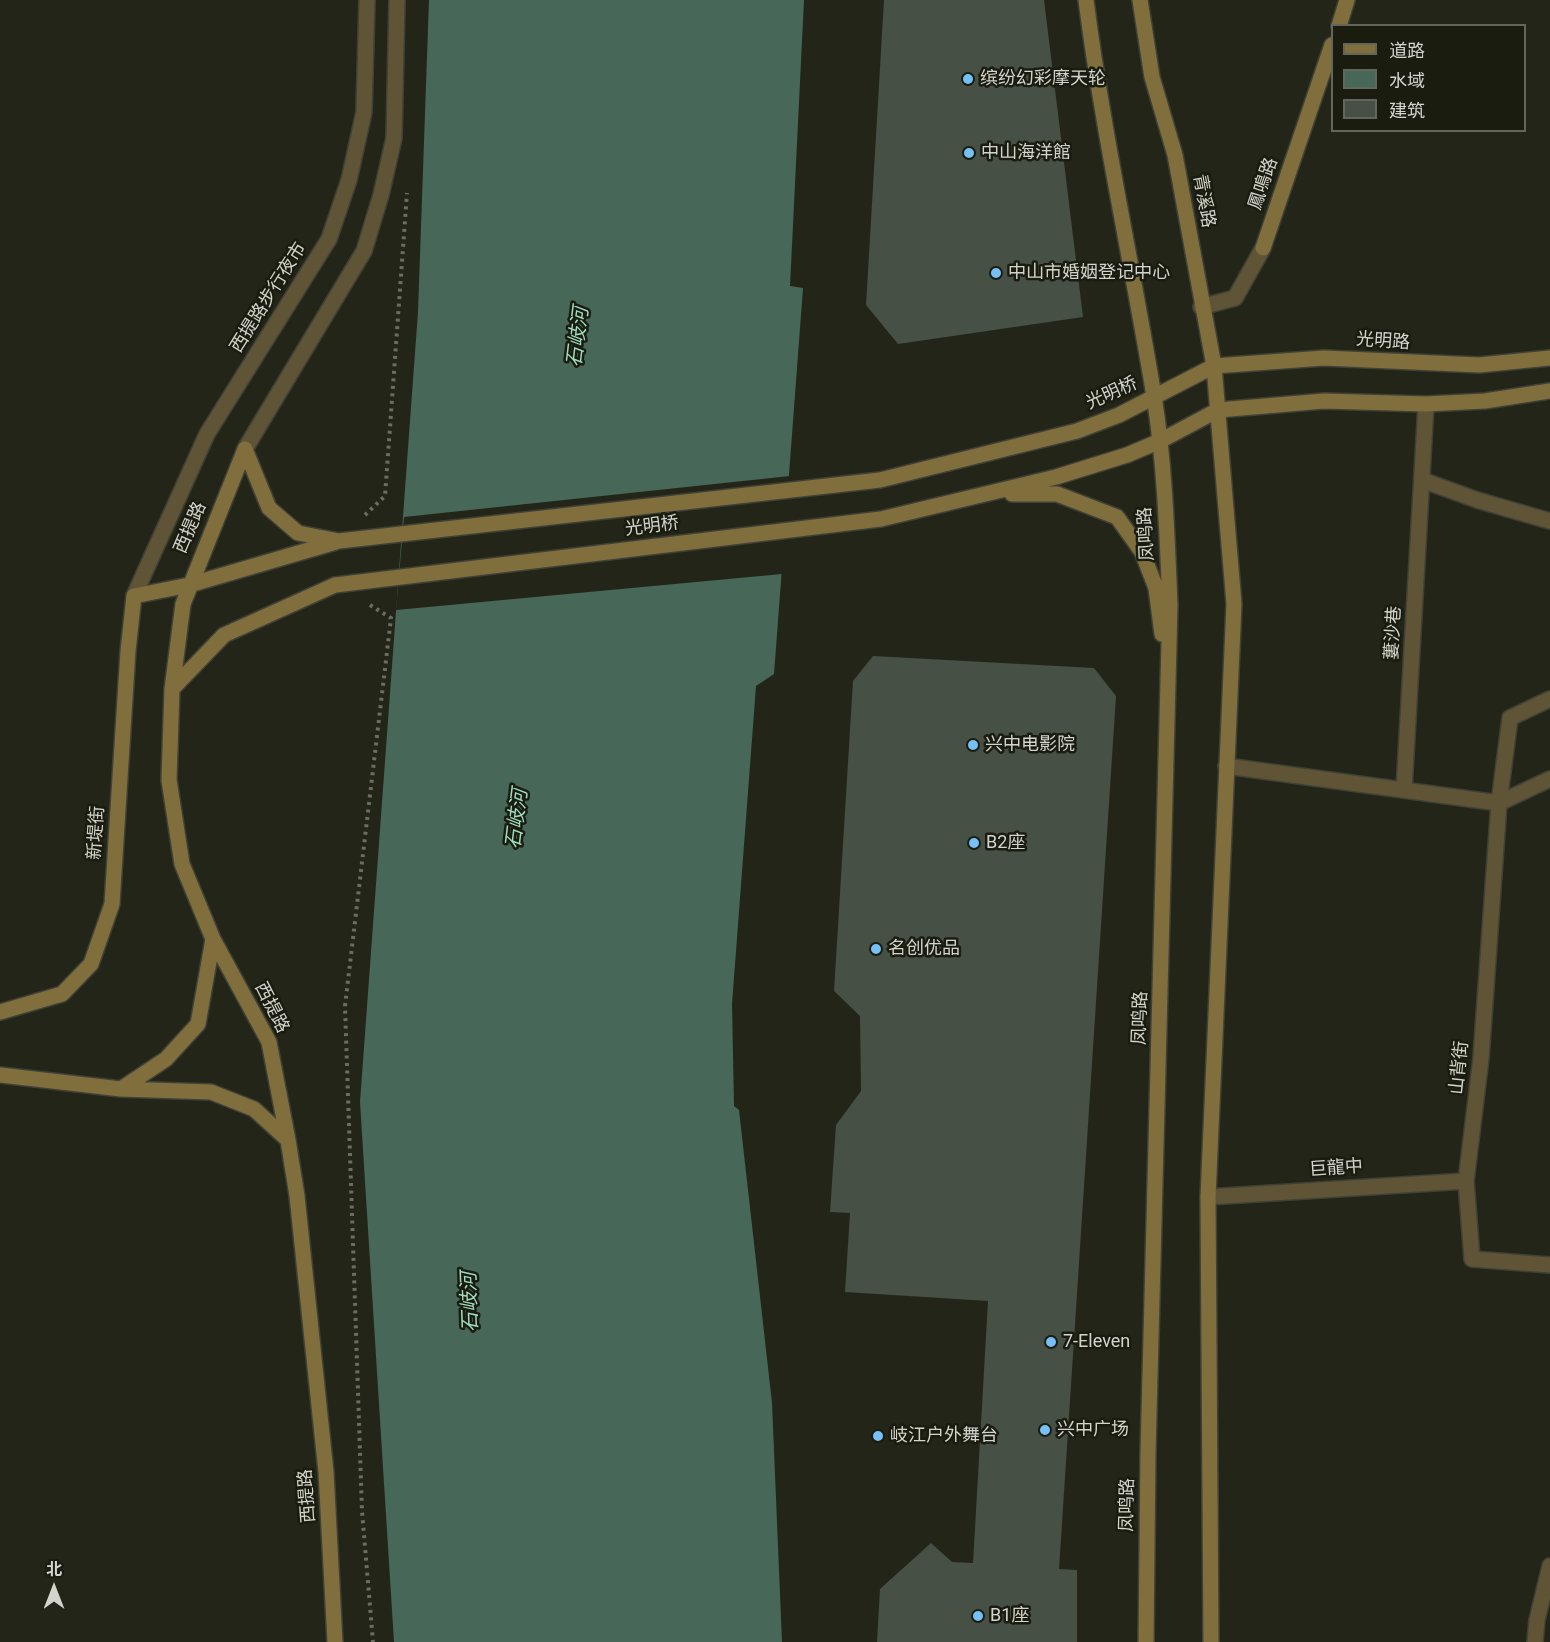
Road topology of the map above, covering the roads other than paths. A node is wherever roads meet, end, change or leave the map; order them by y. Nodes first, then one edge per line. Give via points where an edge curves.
1 (367, 0) edge
2 (397, 0) edge
3 (1086, 0) edge
4 (1140, 0) edge
5 (1347, 0) edge
6 (1340, 24) edge
7 (1331, 48) edge
8 (1201, 307) junction
9 (1550, 358) edge
10 (1214, 366) junction
11 (1550, 391) edge
12 (1154, 397) junction
13 (1426, 404) junction
14 (1218, 410) junction
15 (1160, 441) junction
16 (245, 450) junction
17 (1422, 480) junction
18 (985, 494) junction
19 (1550, 521) edge
20 (339, 541) junction
21 (189, 585) junction
22 (134, 596) junction
23 (1168, 679) junction
24 (172, 689) junction
25 (1550, 699) edge
26 (1226, 766) junction
27 (1550, 779) edge
28 (1404, 789) junction
29 (1499, 804) junction
30 (213, 939) junction
31 (0, 1012) edge
32 (0, 1075) edge
33 (121, 1089) junction
34 (288, 1140) junction
35 (1466, 1180) junction
36 (1208, 1197) junction
37 (1550, 1265) edge
38 (1550, 1566) edge
39 (335, 1642) edge
40 (1146, 1642) edge
41 (1211, 1642) edge
42 (1535, 1642) edge

1 - 22 street, 西提路步行夜市 via 364,112 349,180 329,239 207,434
2 - 16 street via 394,138 364,251
3 - 12 street via 1099,98
4 - 8 street, 青溪路 via 1152,77 1175,155
5 - 6 street
7 - 8 street, 鳳鳴路 via 1263,248 1235,298
8 - 10 street, 青溪路
9 - 10 street, 光明路 via 1479,365 1324,358
10 - 12 street, 光明桥
10 - 14 street, 青溪路
11 - 13 street via 1485,401
12 - 15 street, 凤鸣路
12 - 20 street, 光明桥 via 1077,430 880,480
13 - 14 street via 1324,401
13 - 17 street, 蔞沙巷
14 - 15 street, 光明桥
14 - 26 street via 1234,604
15 - 18 street, 光明桥 via 1056,477
15 - 23 street, 凤鸣路 via 1170,605
16 - 20 street, 光明桥 via 269,508 298,533
16 - 21 street, 西提路
17 - 19 street
17 - 28 street, 蔞沙巷
18 - 23 street via 1057,494 1117,517 1142,552 1156,588
18 - 24 street, 光明桥 via 881,519 335,585 224,635
20 - 21 street
21 - 22 street
21 - 24 street, 西提路
22 - 31 street, 新堤街 via 112,904 91,964 62,994
23 - 40 street, 凤鸣路
24 - 30 street, 西提路 via 170,780 182,864
25 - 29 street, 山背街 via 1510,718
26 - 28 street
26 - 36 street
27 - 29 street
28 - 29 street
29 - 35 street, 山背街 via 1481,1058
30 - 33 street via 198,1024 166,1059
30 - 34 street, 西提路 via 269,1042
32 - 33 street
33 - 34 street via 211,1092 254,1109
34 - 39 street, 西提路 via 325,1460
35 - 36 street, 巨龍中
35 - 37 street, 山背街 via 1472,1259
36 - 41 street
38 - 42 street

